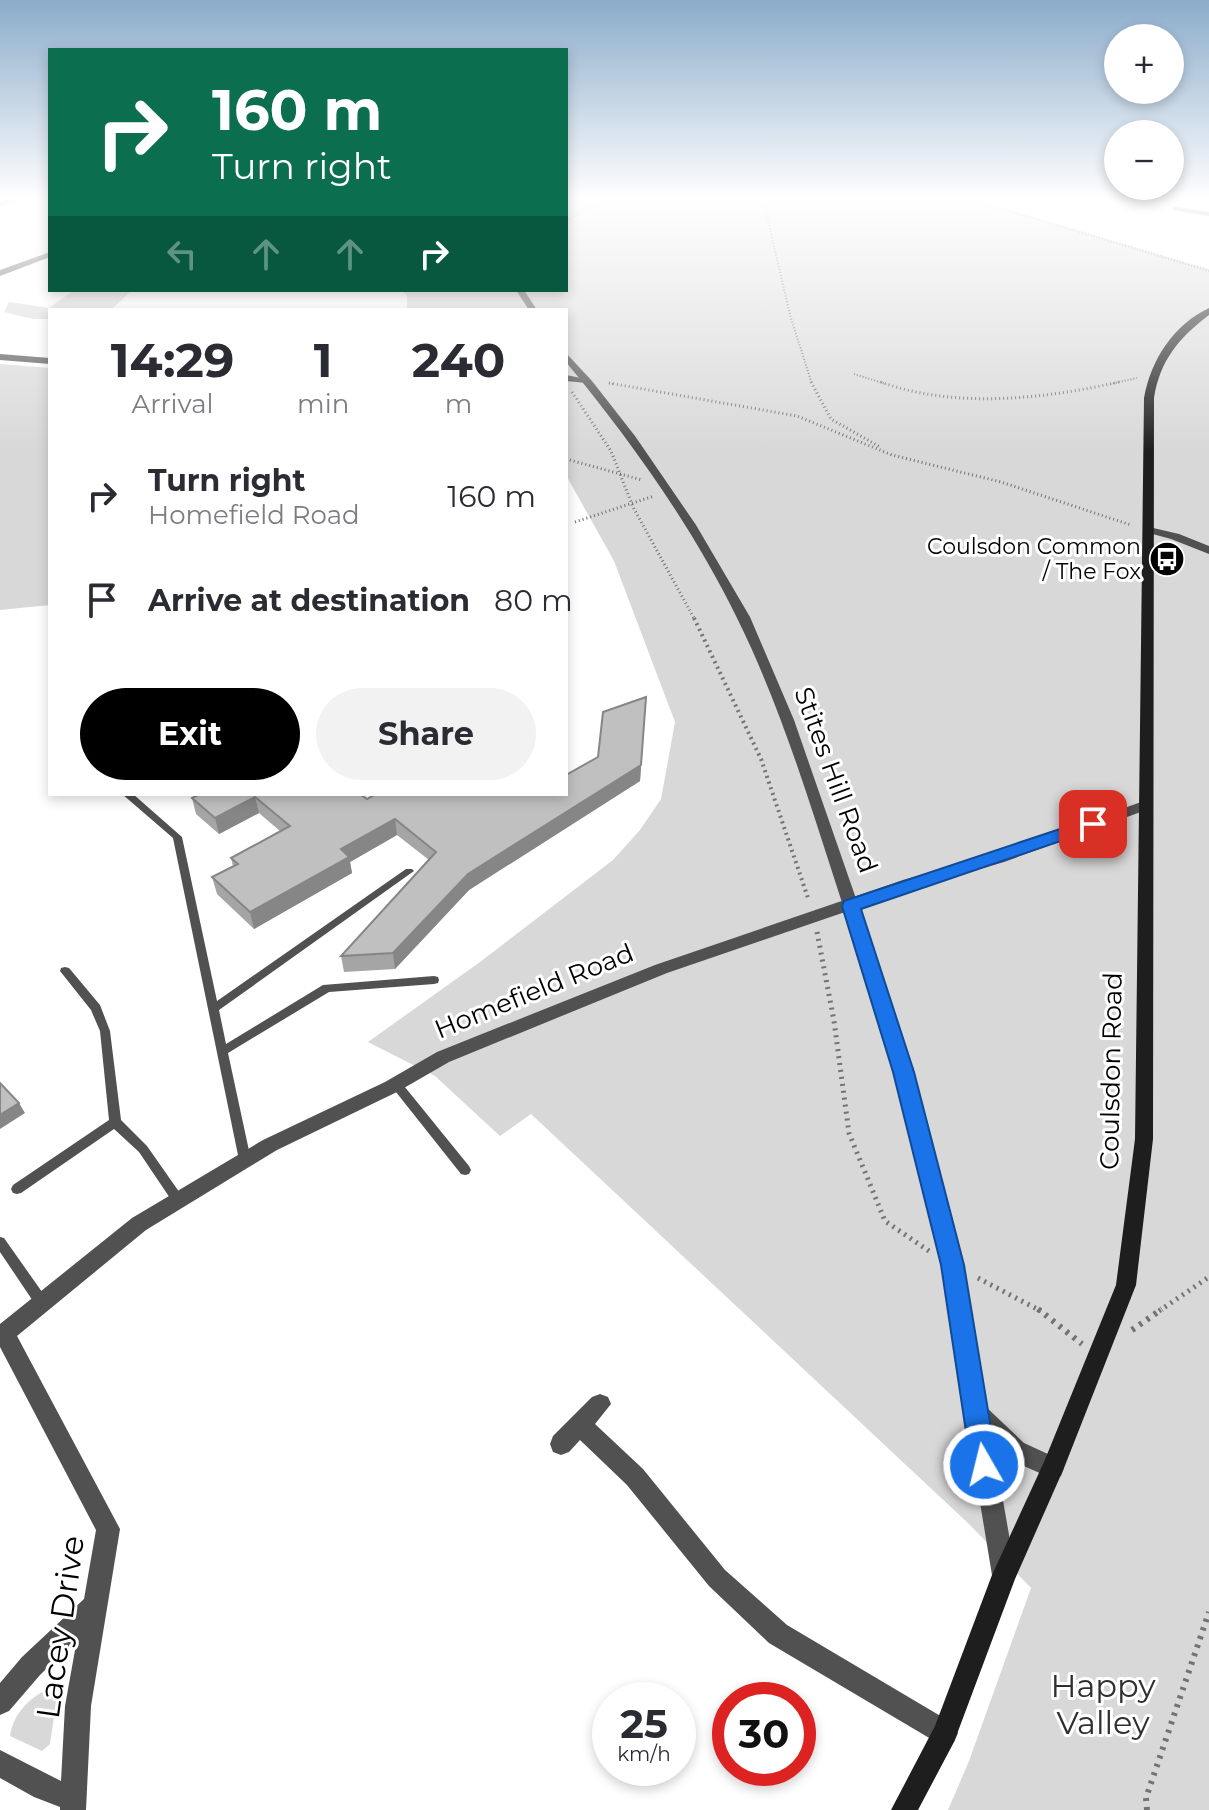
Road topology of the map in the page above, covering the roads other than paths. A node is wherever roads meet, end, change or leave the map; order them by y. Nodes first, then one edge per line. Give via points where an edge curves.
1 (1209, 311) edge
2 (0, 357) edge
3 (568, 358) edge
4 (48, 361) edge
5 (568, 378) edge
6 (586, 380) junction
7 (1149, 530) junction
8 (1209, 550) edge
9 (129, 796) edge
10 (1144, 806) junction
11 (409, 871) dead end
12 (851, 906) junction
13 (65, 971) dead end
14 (434, 980) dead end
15 (214, 1008) junction
16 (223, 1051) junction
17 (396, 1084) junction
18 (115, 1122) junction
19 (245, 1160) junction
20 (465, 1170) dead end
21 (17, 1189) dead end
22 (178, 1200) junction
23 (0, 1242) edge
24 (42, 1303) junction
25 (2, 1336) edge
26 (600, 1404) dead end
27 (976, 1412) junction
28 (580, 1425) junction
29 (561, 1444) dead end
30 (1053, 1468) junction
31 (1004, 1575) junction
32 (95, 1605) junction
33 (0, 1702) edge
34 (945, 1733) junction
35 (0, 1763) edge
36 (73, 1804) edge
37 (904, 1810) edge

1 - 7 main road, Coulsdon Road via 1172,343 1156,362 1151,379
2 - 4 street
3 - 6 street, Stites Hill Road
5 - 6 street
6 - 12 street, Stites Hill Road via 727,586 792,736
7 - 8 street
7 - 10 main road, Coulsdon Road
9 - 15 lane via 177,837
10 - 12 street, Homefield Road
10 - 30 main road, Coulsdon Road via 1144,1139 1126,1285
11 - 15 lane
12 - 17 street, Homefield Road via 661,969 443,1057
12 - 27 street, Stites Hill Road via 903,1072 952,1265
13 - 18 lane via 96,1008 105,1031
14 - 16 lane via 327,988
15 - 16 lane
16 - 19 lane
17 - 19 street, Homefield Road
17 - 20 lane
18 - 21 lane
18 - 22 lane via 143,1149
19 - 22 street, Homefield Road
22 - 24 street, Homefield Road via 139,1224
23 - 24 lane
24 - 25 street, Homefield Road
25 - 32 street, Lacey Drive via 108,1529
26 - 28 street
27 - 30 street via 1016,1451
27 - 31 street, Stites Hill Road
28 - 29 street
28 - 34 street via 635,1477 717,1578 778,1634
30 - 31 main road, Coulsdon Road
31 - 34 main road, Coulsdon Road
32 - 33 street
32 - 36 street, Lacey Drive via 78,1706
34 - 37 main road, Coulsdon Road
35 - 36 street

